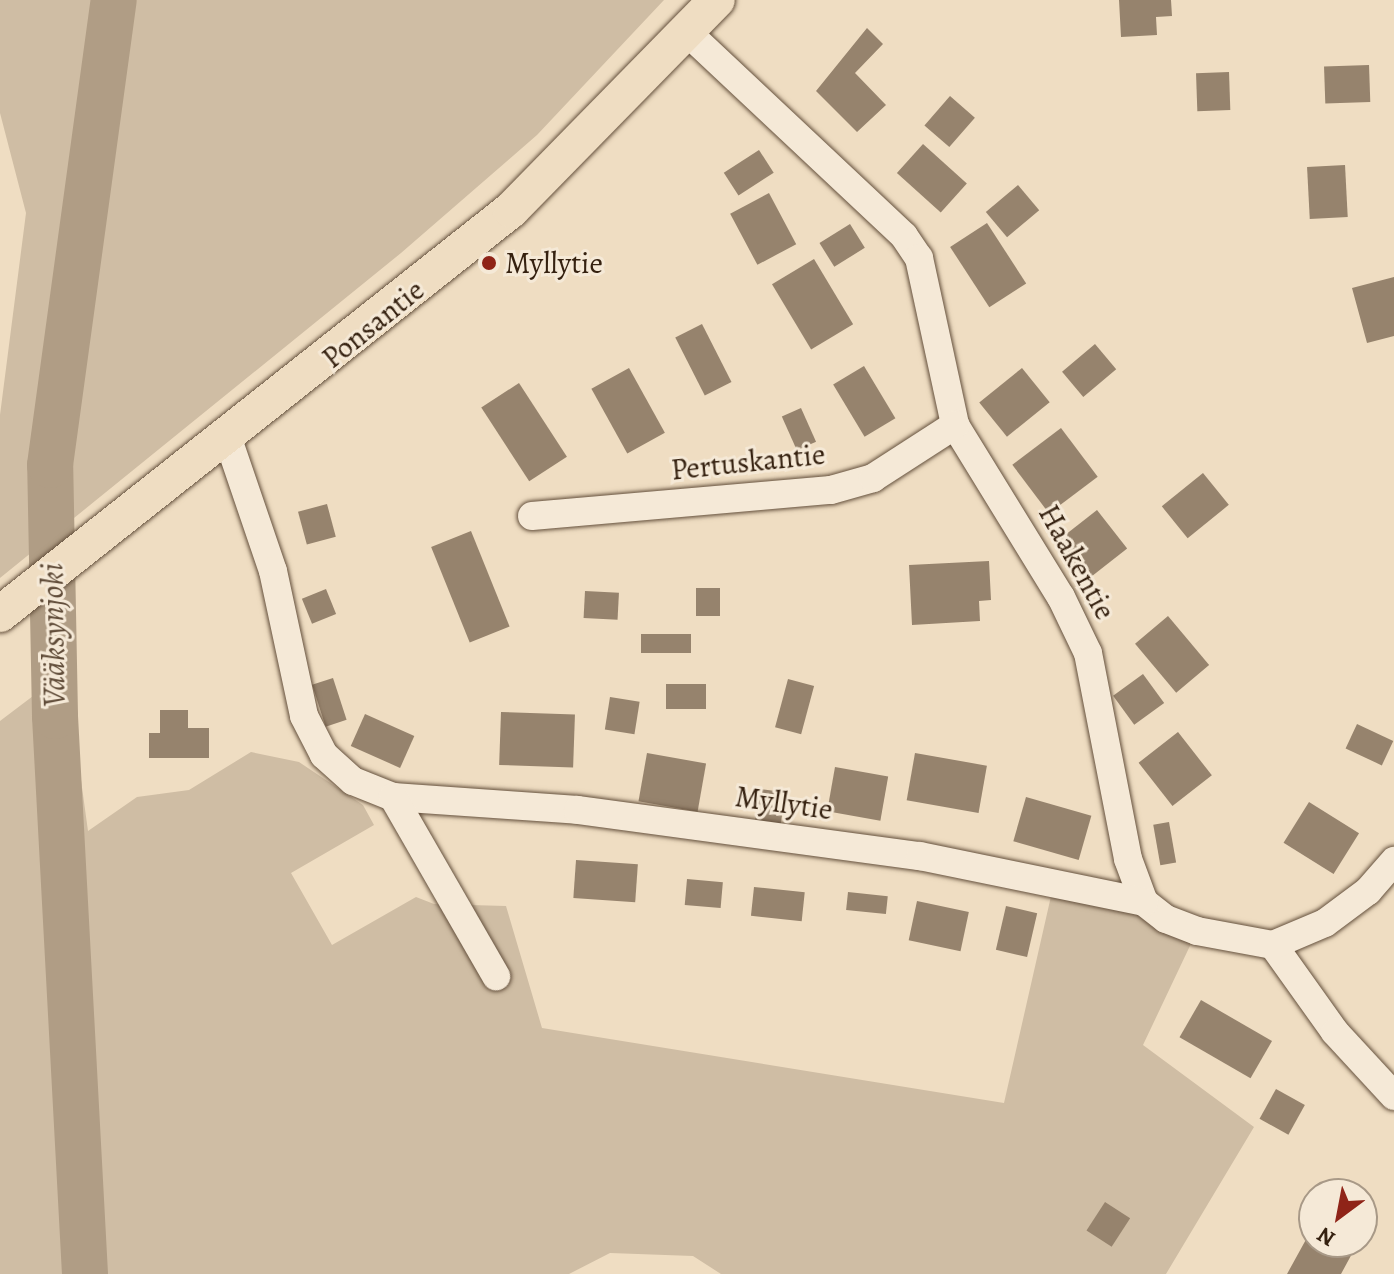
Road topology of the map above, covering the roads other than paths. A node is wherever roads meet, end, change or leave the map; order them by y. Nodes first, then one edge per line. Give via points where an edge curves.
1 (717, 0) edge
2 (688, 33) junction
3 (955, 425) junction
4 (228, 439) junction
5 (532, 516) dead end
6 (4, 611) edge
7 (393, 797) junction
8 (1394, 861) edge
9 (1144, 902) junction
10 (1273, 945) junction
11 (496, 976) dead end
12 (1394, 1096) edge

1 - 2 main road, Ponsantie
2 - 3 street, Haakentie via 904,236 919,258
2 - 4 main road, Ponsantie via 511,210
3 - 5 street, Pertuskantie via 873,478 831,490
3 - 9 street, Haakentie via 1061,597 1088,653 1128,859
4 - 6 main road, Ponsantie
4 - 7 street, Myllytie via 273,571 304,716 324,755 353,781
7 - 9 street, Myllytie via 578,810 905,854
7 - 11 street
8 - 10 street via 1368,891 1325,923
9 - 10 street via 1166,919 1197,931
10 - 12 street via 1335,1032

